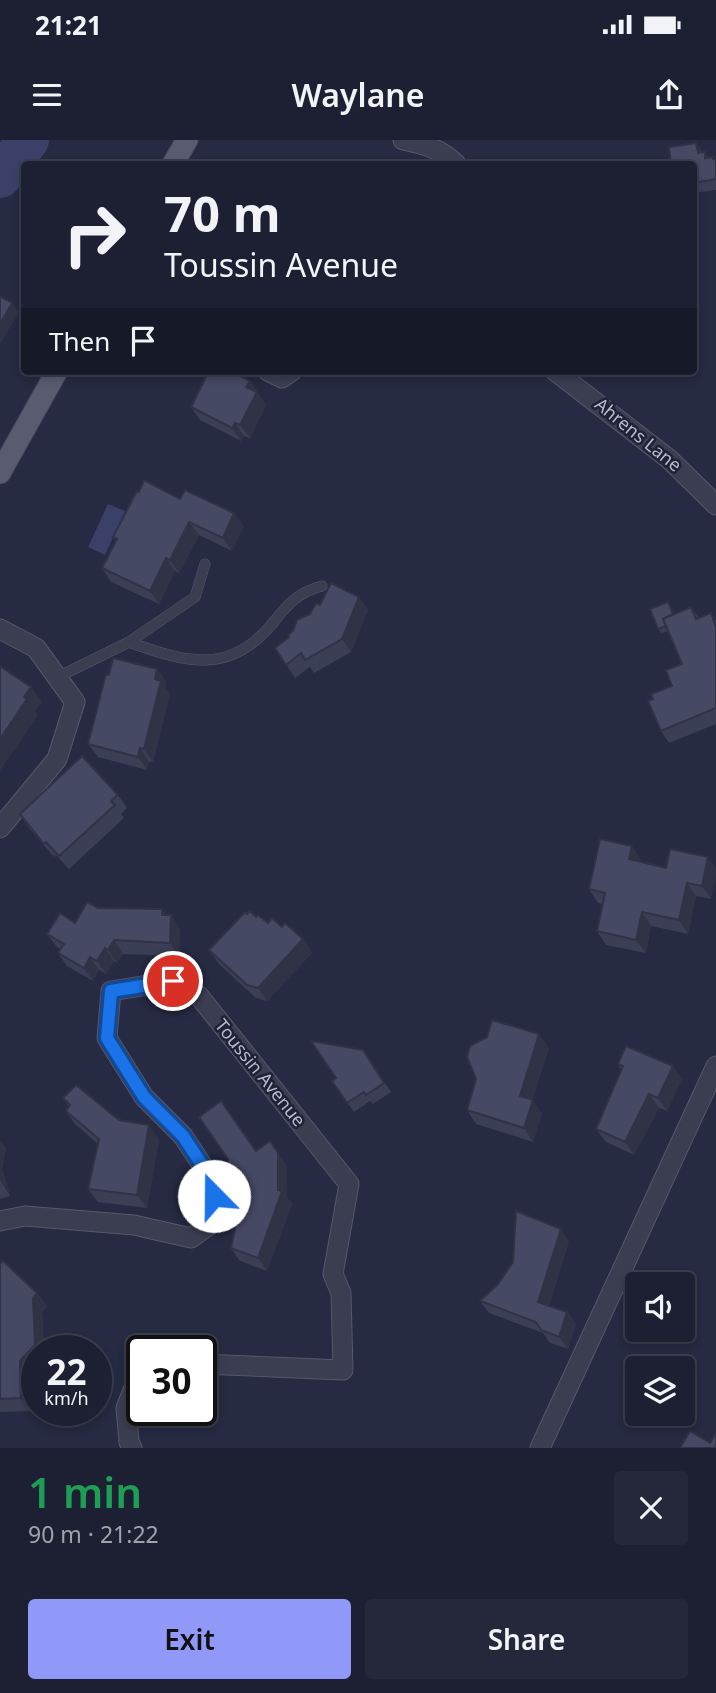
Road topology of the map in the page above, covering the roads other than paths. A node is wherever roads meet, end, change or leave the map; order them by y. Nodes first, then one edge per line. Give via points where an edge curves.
1 (187, 140) edge
2 (403, 140) edge
3 (175, 161) edge
4 (453, 161) edge
5 (55, 375) edge
6 (560, 375) edge
7 (0, 473) edge
8 (716, 505) edge
9 (205, 564) dead end
10 (322, 586) dead end
11 (0, 629) edge
12 (129, 642) junction
13 (58, 677) junction
14 (0, 828) edge
15 (716, 1066) edge
16 (0, 1222) edge
17 (217, 1365) edge
18 (128, 1426) edge
19 (132, 1448) edge
20 (540, 1448) edge

1 - 3 main road
2 - 4 street via 428,145
5 - 7 main road
6 - 8 street, Ahrens Lane via 669,458
9 - 12 lane via 195,597
10 - 12 lane via 295,597 269,627 226,658 207,662 185,659
11 - 13 street via 36,648
12 - 13 lane
13 - 14 street via 75,702 57,759
15 - 20 street
16 - 17 street, Toussin Avenue via 25,1216 134,1225 191,1237 220,1217 208,1174 183,1136 144,1097 107,1038 111,991 173,981 199,996 349,1184 333,1274 341,1293 343,1370
18 - 19 street

